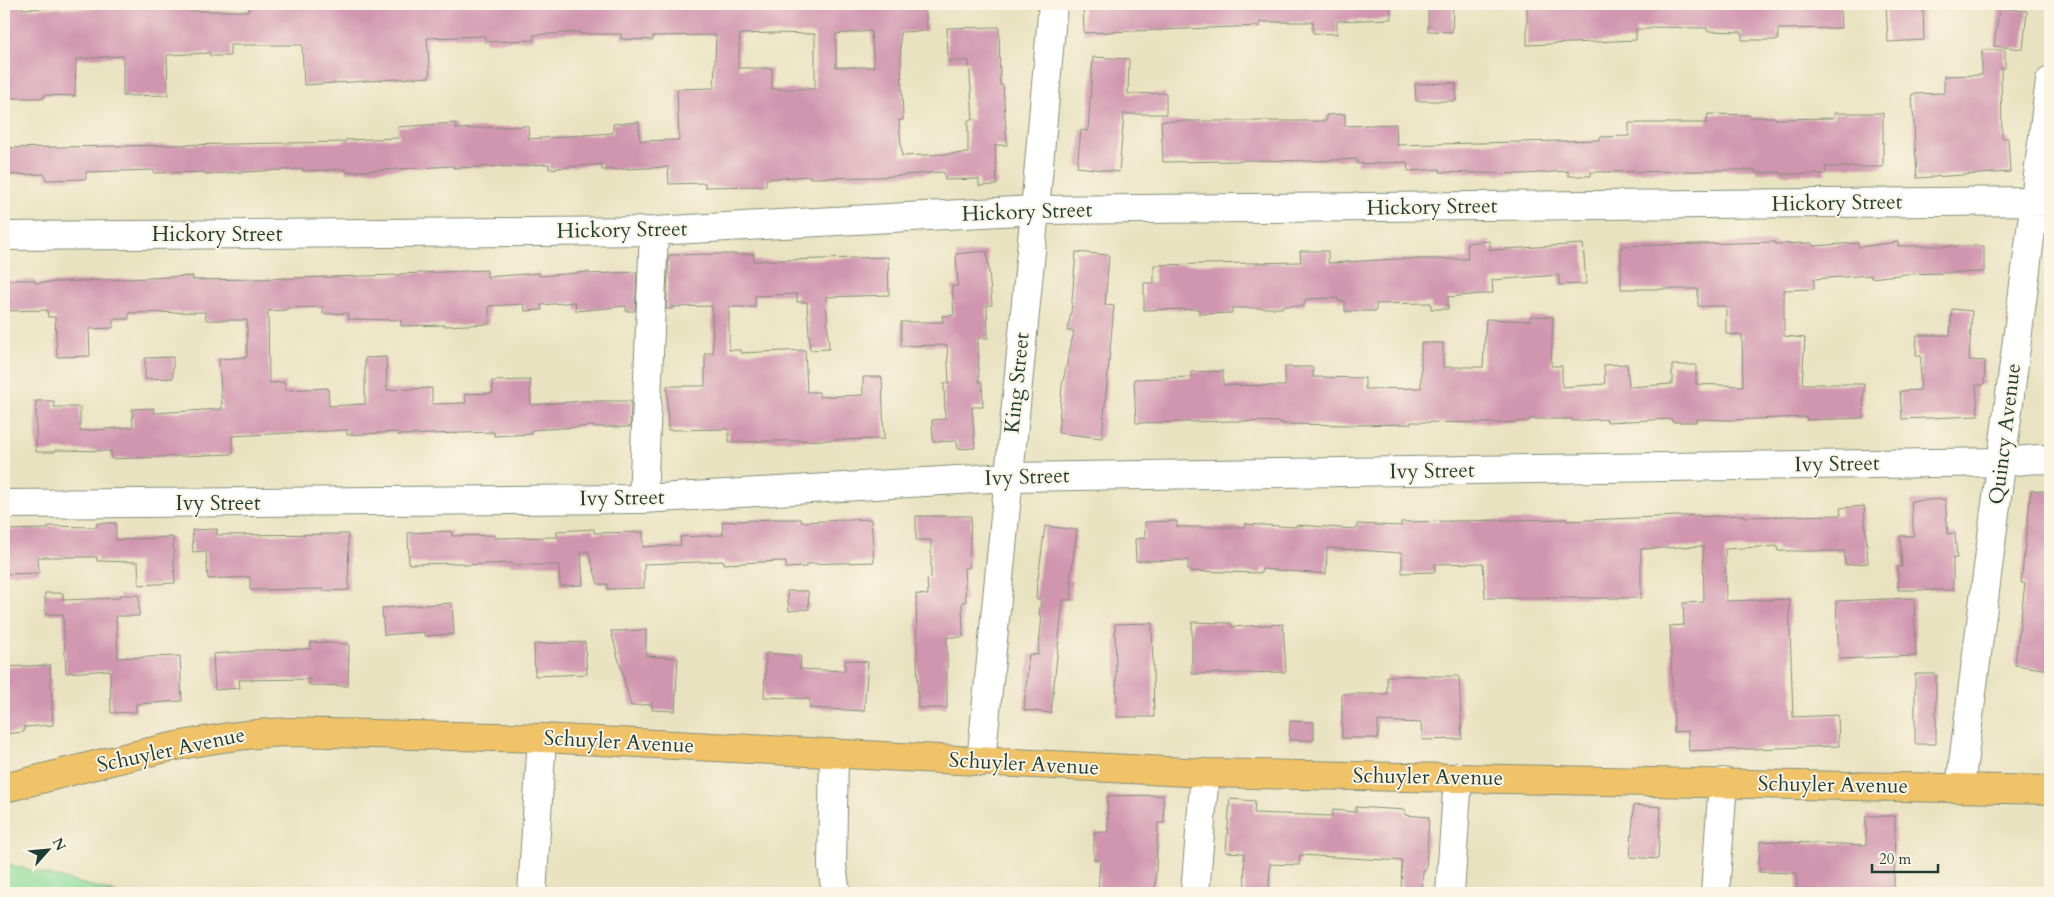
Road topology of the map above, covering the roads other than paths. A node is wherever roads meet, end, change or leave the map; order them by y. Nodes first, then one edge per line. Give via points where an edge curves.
1 (1053, 4) edge
2 (2050, 80) edge
3 (2042, 201) edge
4 (1035, 210) junction
5 (654, 231) junction
6 (4, 236) edge
7 (2050, 460) edge
8 (2002, 462) junction
9 (1008, 477) junction
10 (643, 499) junction
11 (4, 504) edge
12 (542, 738) junction
13 (834, 753) junction
14 (981, 762) junction
15 (1205, 772) junction
16 (1458, 777) junction
17 (1723, 782) junction
18 (1960, 787) junction
19 (4, 788) edge
20 (2050, 790) edge
21 (532, 893) edge
22 (836, 893) edge
23 (1195, 893) edge
24 (1450, 893) edge
25 (1715, 893) edge

1 - 4 street, King Street
2 - 3 street, Quincy Avenue
3 - 4 street, Hickory Street
3 - 8 street, Quincy Avenue
4 - 5 street, Hickory Street
4 - 9 street, King Street
5 - 6 street, Hickory Street
5 - 10 street
7 - 8 street, Ivy Street
8 - 9 street, Ivy Street
8 - 18 street, Quincy Avenue via 1985,681
9 - 10 street, Ivy Street
9 - 14 street, King Street
10 - 11 street, Ivy Street
12 - 13 main road, Schuyler Avenue
12 - 19 main road, Schuyler Avenue via 250,733 207,739
12 - 21 street
13 - 14 main road, Schuyler Avenue
13 - 22 street via 832,866
14 - 15 main road, Schuyler Avenue
15 - 16 main road, Schuyler Avenue
15 - 23 street
16 - 17 main road, Schuyler Avenue
16 - 24 street
17 - 18 main road, Schuyler Avenue
17 - 25 street
18 - 20 main road, Schuyler Avenue

